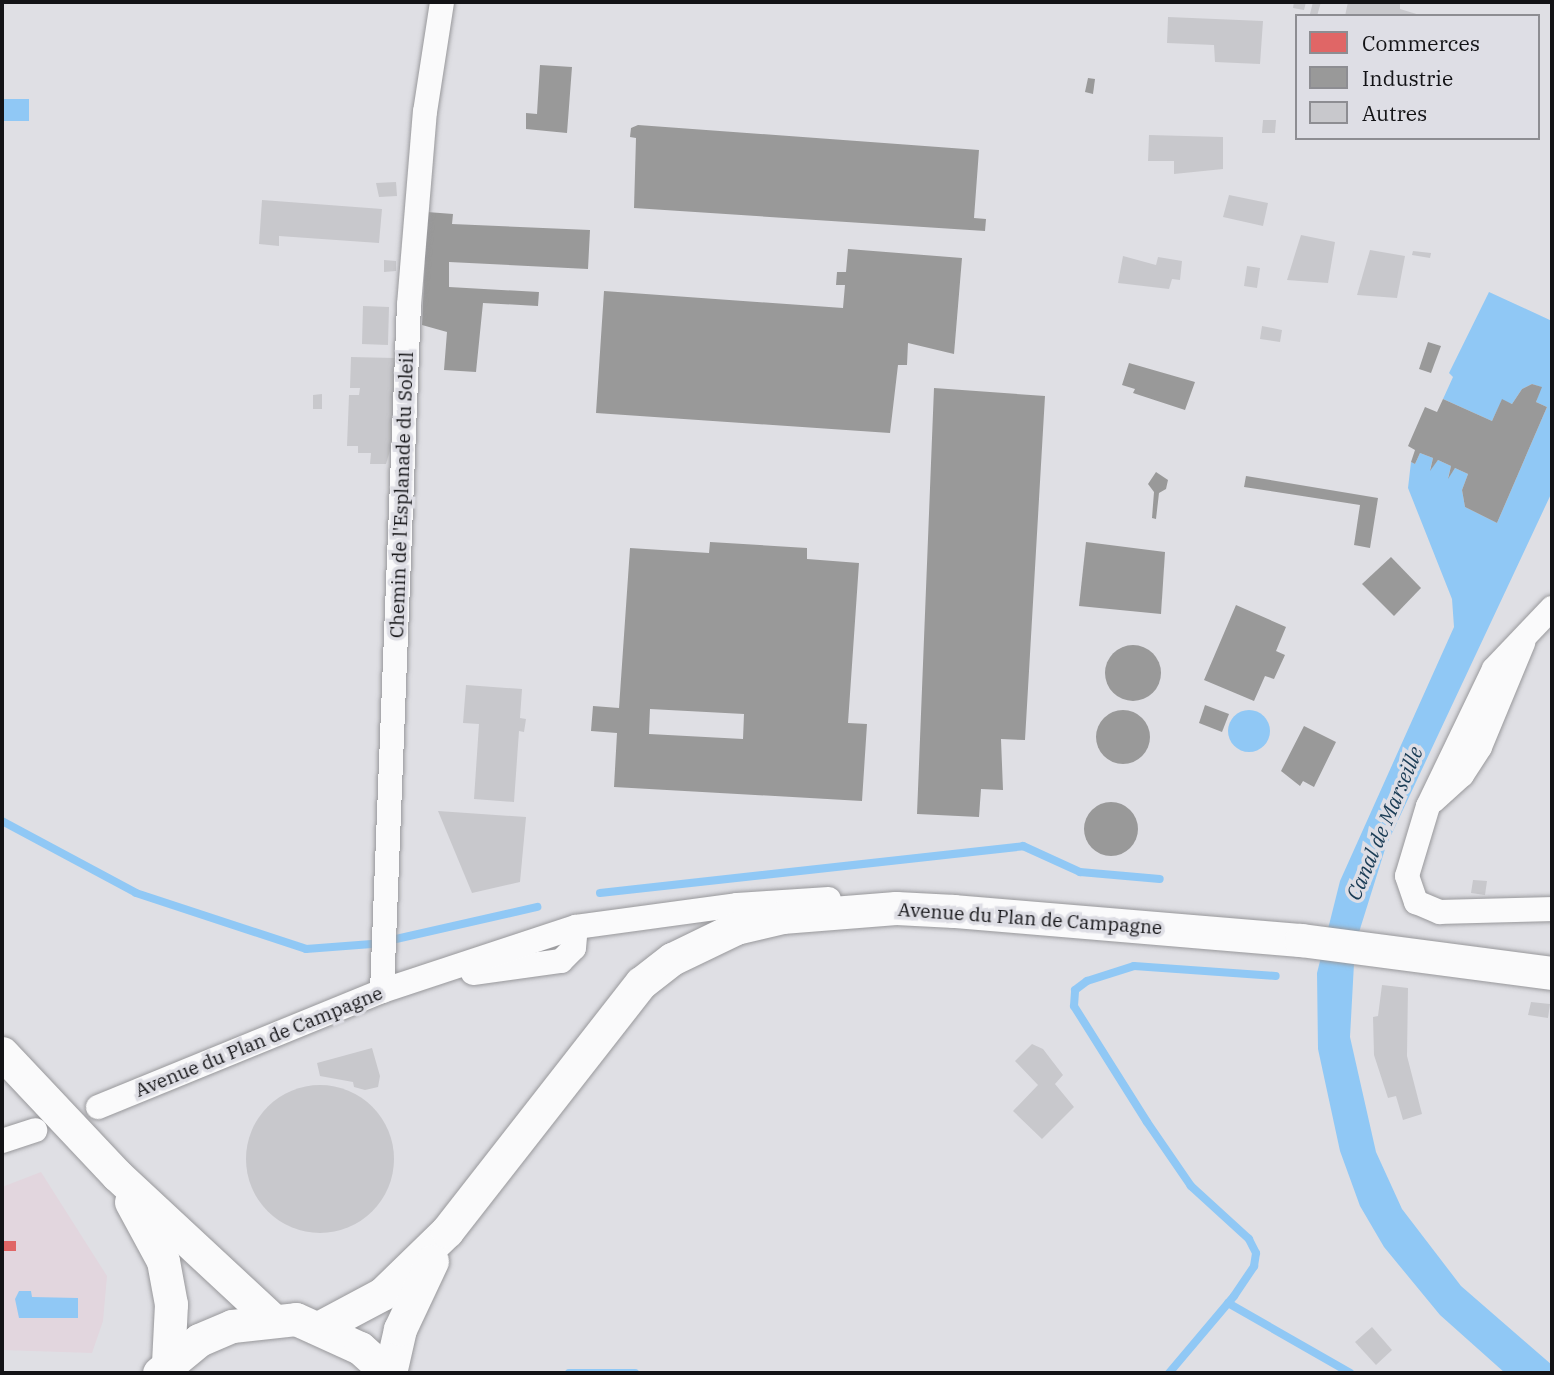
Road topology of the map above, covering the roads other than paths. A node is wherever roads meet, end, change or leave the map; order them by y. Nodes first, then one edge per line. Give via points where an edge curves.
1 (442, 2) edge
2 (1552, 608) edge
3 (896, 908) junction
4 (1552, 909) edge
5 (1373, 948) junction
6 (1552, 957) edge
7 (1552, 973) edge
8 (382, 991) junction
9 (2, 1053) edge
10 (98, 1107) dead end
11 (35, 1130) dead end
12 (2, 1141) edge
13 (117, 1175) junction
14 (447, 1231) junction
15 (273, 1320) junction
16 (320, 1327) junction
17 (164, 1369) edge
18 (389, 1373) edge

1 - 8 street, Chemin de l'Esplanade du Soleil via 425,112 409,305
2 - 4 street via 1494,669 1428,806 1407,876 1416,902 1453,914
3 - 5 main road, Avenue du Plan de Campagne
3 - 8 street, Avenue du Plan de Campagne via 796,899 576,927 574,948 561,961 421,979
3 - 14 main road, Avenue du Plan de Campagne via 782,917 736,928 672,959 641,983
5 - 6 main road, Avenue du Plan de Campagne
5 - 7 main road, Avenue du Plan de Campagne
8 - 10 street, Avenue du Plan de Campagne
9 - 13 main road
11 - 12 street
13 - 15 main road
13 - 17 main road via 163,1261 171,1304
14 - 16 main road, Avenue du Plan de Campagne via 382,1294
14 - 18 main road, Avenue du Plan de Campagne via 411,1302
15 - 16 main road via 296,1319
15 - 17 main road via 235,1325 199,1340
16 - 18 main road via 360,1349

